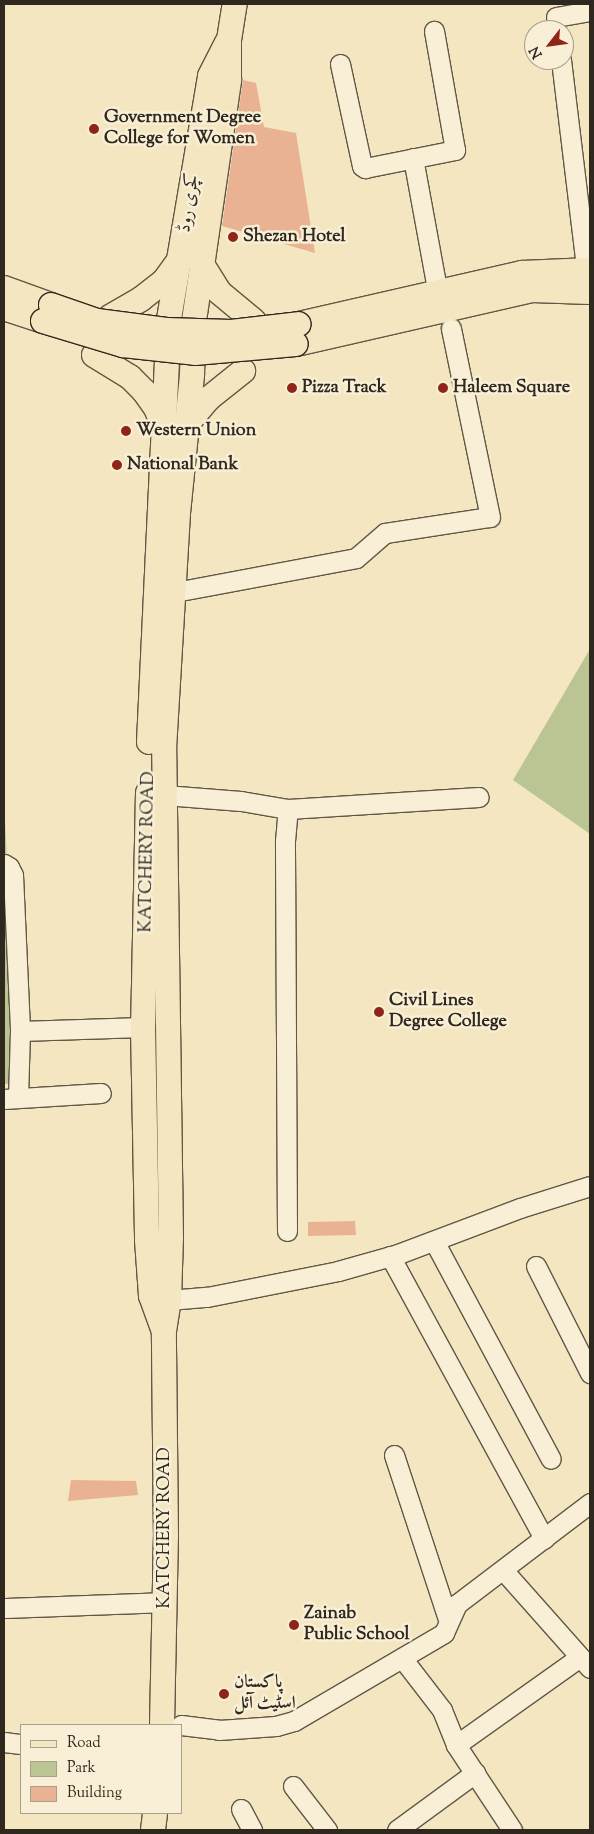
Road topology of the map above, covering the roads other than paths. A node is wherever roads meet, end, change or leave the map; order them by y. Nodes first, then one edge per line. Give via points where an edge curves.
1 (235, 4) edge
2 (590, 12) edge
3 (557, 17) edge
4 (434, 31) dead end
5 (340, 64) dead end
6 (562, 70) edge
7 (412, 158) junction
8 (190, 260) junction
9 (588, 264) edge
10 (436, 283) dead end
11 (4, 288) edge
12 (590, 292) edge
13 (4, 308) edge
14 (110, 317) dead end
15 (254, 321) dead end
16 (451, 328) dead end
17 (298, 334) junction
18 (94, 355) dead end
19 (166, 371) joint
20 (243, 371) dead end
21 (192, 374) joint
22 (176, 428) junction
23 (175, 592) junction
24 (158, 725) junction
25 (156, 794) junction
26 (479, 797) dead end
27 (288, 808) junction
28 (4, 864) edge
29 (156, 952) junction
30 (143, 1027) junction
31 (20, 1031) junction
32 (144, 1088) junction
33 (168, 1088) junction
34 (101, 1093) dead end
35 (11, 1098) edge
36 (590, 1186) edge
37 (287, 1231) dead end
38 (171, 1238) junction
39 (147, 1240) junction
40 (434, 1241) junction
41 (390, 1256) junction
42 (536, 1266) dead end
43 (169, 1300) junction
44 (164, 1331) junction
45 (590, 1372) edge
46 (394, 1455) dead end
47 (551, 1459) dead end
48 (590, 1503) edge
49 (544, 1539) junction
50 (503, 1570) junction
51 (165, 1602) junction
52 (4, 1608) edge
53 (448, 1619) junction
54 (402, 1658) junction
55 (585, 1663) edge
56 (172, 1724) edge
57 (182, 1726) edge
58 (4, 1742) edge
59 (20, 1744) edge
60 (456, 1745) junction
61 (475, 1774) junction
62 (293, 1786) dead end
63 (241, 1809) dead end
64 (155, 1814) edge
65 (153, 1830) edge
66 (252, 1830) edge
67 (327, 1830) edge
68 (397, 1830) edge
69 (512, 1830) edge

1 - 8 main road, کچری روڈ via 229,40 229,80
2 - 3 street
4 - 7 street via 455,150
5 - 7 street via 362,166 366,168
6 - 9 street
7 - 10 street
8 - 14 main road via 141,299
8 - 15 main road via 219,292
8 - 19 main road, کچری روڈ via 169,319
8 - 21 main road, کچری روڈ
9 - 17 main road via 522,272
11 - 17 main road, bridge via 97,321 128,326 201,332
12 - 17 main road via 532,290
13 - 17 main road, bridge via 94,337 153,349 195,353
16 - 23 street via 490,517 386,533 356,558
18 - 22 main road via 130,377
19 - 22 main road, KATCHERY ROAD
20 - 22 main road
21 - 22 main road, KATCHERY ROAD
22 - 23 main road, KATCHERY ROAD
22 - 24 main road, KATCHERY ROAD
23 - 24 main road, KATCHERY ROAD
24 - 25 main road, KATCHERY ROAD
25 - 27 street
25 - 29 main road, KATCHERY ROAD
26 - 27 street
27 - 37 street via 285,841
28 - 31 street via 10,867 13,875
29 - 30 main road, KATCHERY ROAD
29 - 33 main road, KATCHERY ROAD
30 - 31 street
30 - 32 main road, KATCHERY ROAD
31 - 35 street
32 - 33 main road
32 - 39 main road, KATCHERY ROAD
33 - 38 main road, KATCHERY ROAD
34 - 35 street
36 - 40 street via 520,1208
38 - 39 main road
38 - 43 main road, KATCHERY ROAD
39 - 44 main road, KATCHERY ROAD via 151,1296
40 - 41 street
40 - 47 street
41 - 43 street via 338,1271
41 - 49 street
42 - 45 street
43 - 44 main road, KATCHERY ROAD
44 - 51 main road, KATCHERY ROAD
46 - 53 street
48 - 49 street
49 - 50 street
50 - 53 street via 457,1604
50 - 55 street
51 - 52 street
51 - 56 main road, KATCHERY ROAD
53 - 54 street via 444,1634
54 - 57 street via 285,1724 219,1730
54 - 60 street via 442,1710
55 - 60 street
58 - 59 street
60 - 61 street
61 - 68 street
61 - 69 street
62 - 67 street
63 - 66 street
64 - 65 main road

